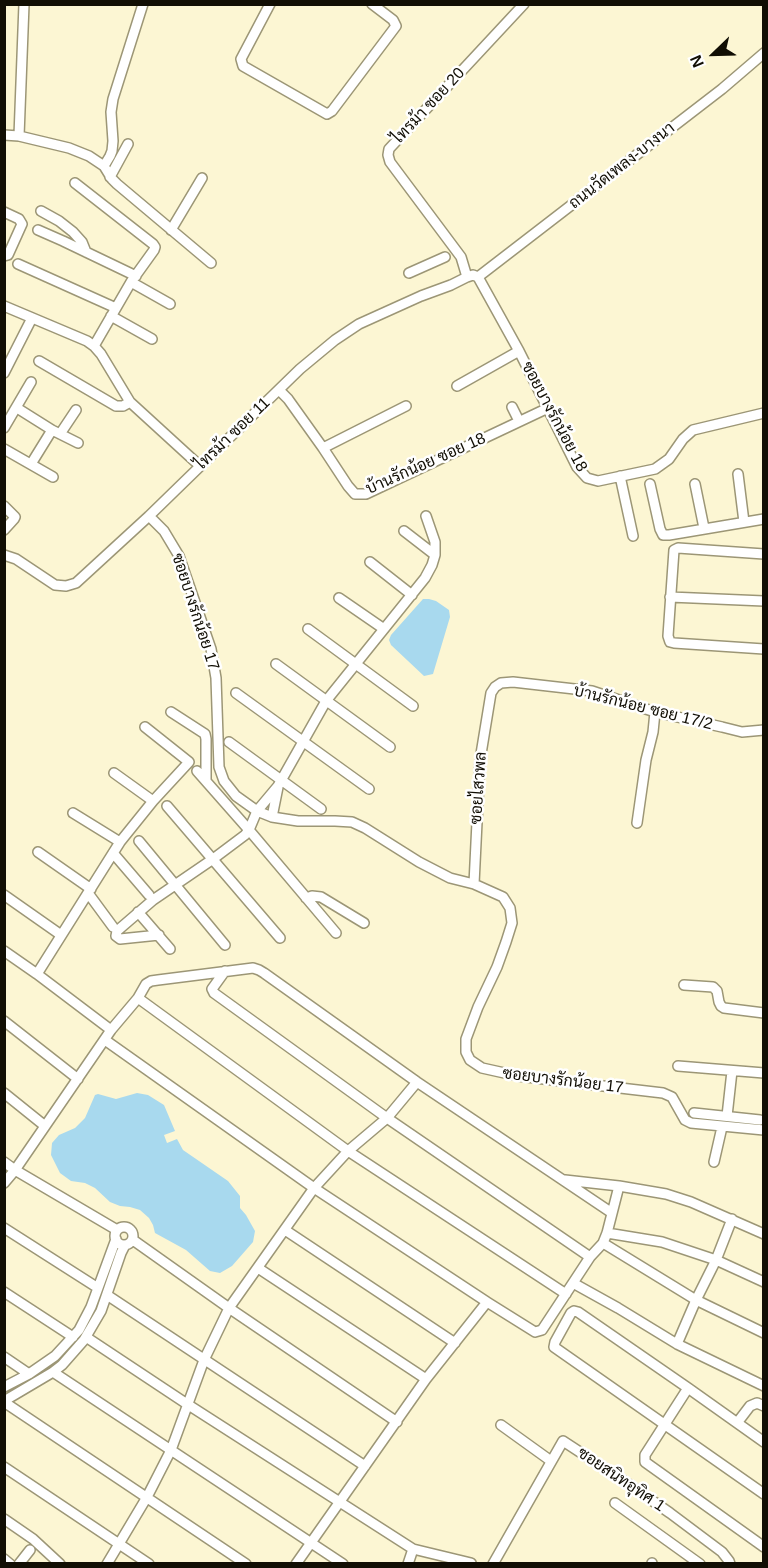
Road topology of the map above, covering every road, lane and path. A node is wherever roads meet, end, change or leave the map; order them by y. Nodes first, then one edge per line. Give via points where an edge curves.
1 (24, 4) edge
2 (143, 4) edge
3 (270, 4) edge
4 (372, 4) edge
5 (524, 4) edge
6 (764, 53) edge
7 (4, 135) edge
8 (19, 136) junction
9 (128, 144) dead end
10 (104, 166) junction
11 (110, 177) junction
12 (202, 178) dead end
13 (75, 183) dead end
14 (41, 211) dead end
15 (4, 212) edge
16 (38, 230) dead end
17 (171, 230) junction
18 (86, 252) junction
19 (4, 256) edge
20 (445, 257) dead end
21 (211, 263) dead end
22 (18, 264) dead end
23 (409, 273) dead end
24 (467, 277) junction
25 (478, 277) junction
26 (134, 279) junction
27 (170, 304) dead end
28 (4, 306) edge
29 (114, 312) junction
30 (32, 318) junction
31 (152, 339) dead end
32 (94, 346) junction
33 (519, 351) junction
34 (8, 357) edge
35 (39, 361) dead end
36 (4, 373) edge
37 (31, 382) dead end
38 (457, 386) dead end
39 (279, 390) junction
40 (130, 402) junction
41 (406, 406) dead end
42 (512, 407) dead end
43 (17, 408) junction
44 (548, 408) junction
45 (76, 410) dead end
46 (764, 413) edge
47 (519, 421) junction
48 (4, 428) edge
49 (56, 433) junction
50 (78, 443) dead end
51 (323, 448) junction
52 (4, 449) edge
53 (31, 464) junction
54 (200, 466) junction
55 (738, 474) dead end
56 (620, 476) junction
57 (53, 477) dead end
58 (650, 484) dead end
59 (695, 484) dead end
60 (4, 506) edge
61 (149, 516) junction
62 (426, 516) dead end
63 (764, 519) edge
64 (744, 522) junction
65 (704, 528) junction
66 (4, 530) edge
67 (404, 531) dead end
68 (633, 536) dead end
69 (764, 554) edge
70 (4, 555) edge
71 (435, 555) junction
72 (370, 562) dead end
73 (412, 595) junction
74 (670, 597) junction
75 (339, 598) dead end
76 (764, 601) edge
77 (308, 629) dead end
78 (384, 629) junction
79 (764, 649) edge
80 (355, 663) junction
81 (276, 664) dead end
82 (236, 693) dead end
83 (491, 693) joint
84 (326, 701) junction
85 (413, 706) dead end
86 (171, 712) dead end
87 (655, 712) junction
88 (145, 727) dead end
89 (764, 730) edge
90 (303, 741) junction
91 (229, 742) dead end
92 (390, 747) dead end
93 (197, 771) dead end
94 (114, 773) dead end
95 (206, 781) junction
96 (280, 783) junction
97 (369, 789) dead end
98 (153, 801) junction
99 (167, 806) dead end
100 (321, 809) dead end
101 (257, 811) junction
102 (73, 813) dead end
103 (272, 817) junction
104 (637, 823) dead end
105 (249, 830) junction
106 (139, 841) dead end
107 (120, 842) junction
108 (39, 852) dead end
109 (113, 853) junction
110 (213, 859) junction
111 (176, 884) junction
112 (474, 884) junction
113 (89, 891) junction
114 (4, 895) edge
115 (149, 895) dead end
116 (306, 898) junction
117 (138, 912) junction
118 (364, 923) dead end
119 (113, 927) dead end
120 (336, 933) dead end
121 (159, 935) junction
122 (61, 936) junction
123 (280, 938) dead end
124 (225, 945) dead end
125 (170, 949) dead end
126 (4, 951) edge
127 (225, 971) junction
128 (37, 974) junction
129 (684, 985) dead end
130 (138, 998) junction
131 (764, 1013) edge
132 (4, 1022) edge
133 (111, 1030) junction
134 (105, 1040) junction
135 (678, 1066) dead end
136 (732, 1071) junction
137 (764, 1073) edge
138 (78, 1079) junction
139 (417, 1082) junction
140 (4, 1093) edge
141 (694, 1113) dead end
142 (727, 1116) junction
143 (387, 1118) junction
144 (760, 1120) dead end
145 (45, 1126) junction
146 (722, 1127) junction
147 (764, 1130) edge
148 (348, 1151) junction
149 (4, 1162) edge
150 (714, 1162) dead end
151 (15, 1170) junction
152 (564, 1180) junction
153 (4, 1183) edge
154 (619, 1186) junction
155 (314, 1188) junction
156 (612, 1212) junction
157 (732, 1219) junction
158 (4, 1228) edge
159 (285, 1230) junction
160 (607, 1233) junction
161 (764, 1234) edge
162 (117, 1235) junction
163 (129, 1242) junction
164 (603, 1244) junction
165 (590, 1257) junction
166 (716, 1260) junction
167 (258, 1268) junction
168 (764, 1282) edge
169 (573, 1283) junction
170 (98, 1288) junction
171 (4, 1292) edge
172 (566, 1294) junction
173 (107, 1296) junction
174 (696, 1300) junction
175 (487, 1302) junction
176 (229, 1308) junction
177 (764, 1333) edge
178 (73, 1337) junction
179 (86, 1337) junction
180 (455, 1343) junction
181 (677, 1344) junction
182 (4, 1358) edge
183 (204, 1360) junction
184 (53, 1372) junction
185 (29, 1374) junction
186 (426, 1379) junction
187 (4, 1386) edge
188 (764, 1386) edge
189 (688, 1388) junction
190 (4, 1401) edge
191 (187, 1404) junction
192 (764, 1406) edge
193 (397, 1422) junction
194 (737, 1423) junction
195 (664, 1424) junction
196 (501, 1425) dead end
197 (764, 1442) edge
198 (171, 1450) junction
199 (551, 1461) junction
200 (365, 1466) junction
201 (4, 1467) edge
202 (764, 1494) edge
203 (147, 1497) junction
204 (339, 1502) junction
205 (615, 1503) dead end
206 (4, 1519) edge
207 (311, 1543) junction
208 (119, 1544) junction
209 (764, 1547) edge
210 (413, 1549) junction
211 (30, 1550) dead end
212 (4, 1559) edge
213 (10, 1563) edge
214 (19, 1563) edge
215 (60, 1563) edge
216 (107, 1563) edge
217 (149, 1563) edge
218 (246, 1563) edge
219 (297, 1563) edge
220 (343, 1563) edge
221 (408, 1563) edge
222 (471, 1563) edge
223 (494, 1563) edge
224 (700, 1563) edge
225 (730, 1563) edge

1 - 8 street
2 - 10 street via 112,99 112,150
3 - 4 street via 241,59 243,66 327,114 396,26
5 - 24 street, ไทรม้า ซอย 20 via 389,149 390,162 461,257
6 - 25 street, ถนนวัดเพลง-บางนา
7 - 8 street
8 - 10 street via 69,148
9 - 11 street
10 - 11 street
11 - 17 street
12 - 17 street
13 - 26 street via 155,247
14 - 18 street via 73,232
15 - 19 street via 22,224
16 - 18 street
17 - 21 street
18 - 26 street
20 - 23 street
22 - 29 street
24 - 25 street, ไทรม้า ซอย 11
24 - 39 street, ไทรม้า ซอย 11 via 359,324
25 - 33 street, ซอยบางรักน้อย 18
26 - 27 street
26 - 29 street
28 - 30 street
29 - 31 street
29 - 32 street
30 - 32 street
30 - 34 street
32 - 40 street
33 - 38 street
33 - 44 street, ซอยบางรักน้อย 18
34 - 36 street
35 - 40 street via 116,406
37 - 43 street
39 - 51 street, บ้านรักน้อย ซอย 18
39 - 54 street, ไทรม้า ซอย 11
40 - 54 street
41 - 51 street
42 - 47 street
43 - 48 street
43 - 49 street
44 - 47 street, บ้านรักน้อย ซอย 18
44 - 56 street, ซอยบางรักน้อย 18 via 587,478 598,481
45 - 49 street
46 - 56 street, ซอยบางรักน้อย 18 via 693,430 669,459 655,469
47 - 51 street, บ้านรักน้อย ซอย 18 via 366,494 355,494
49 - 50 street
49 - 53 street
52 - 53 street
53 - 57 street
54 - 61 street, ไทรม้า ซอย 11
55 - 64 street
56 - 68 street
58 - 65 street via 663,535
59 - 65 street
60 - 66 street via 15,516
61 - 70 street, ไทรม้า ซอย 11 via 76,583 66,586 55,585
61 - 101 street, ซอยบางรักน้อย 17 via 179,556 211,649 216,678 219,767 224,782
62 - 71 street
63 - 64 street
64 - 65 street
67 - 71 street
69 - 74 street via 678,548 674,550
71 - 73 street
72 - 73 street
73 - 78 street
74 - 76 street
74 - 79 street via 670,642
75 - 78 street
77 - 80 street
78 - 80 street
80 - 84 street
80 - 85 street
81 - 84 street
82 - 90 street
83 - 87 street, บ้านรักน้อย ซอย 17/2 via 501,684 513,682 592,691
83 - 112 street, ซอยไสวพล via 480,760
84 - 90 street
84 - 92 street
86 - 95 street via 205,734
87 - 89 street, บ้านรักน้อย ซอย 17/2 via 742,732
87 - 104 street
88 - 98 street via 189,762
90 - 96 street
90 - 97 street
91 - 96 street
93 - 95 street
94 - 98 street
95 - 105 street
96 - 100 street
96 - 101 street
96 - 103 street
98 - 107 street
99 - 110 street
101 - 103 street, ซอยบางรักน้อย 17
101 - 105 street
102 - 107 street
103 - 112 street, ซอยบางรักน้อย 17 via 352,822 450,878
105 - 110 street
105 - 116 street
106 - 111 street
107 - 109 street
108 - 113 street
109 - 113 street
109 - 115 street
110 - 111 street
110 - 123 street
111 - 117 street
111 - 124 street
112 - 146 street, ซอยบางรักน้อย 17 via 503,897 510,908 512,923 466,1039 470,1060 482,1068 518,1076 663,1093 672,1097 691,1124
113 - 119 street
113 - 122 street
114 - 122 street
116 - 118 street via 321,897
116 - 120 street
117 - 121 street
117 - 121 street via 116,936 120,939
121 - 125 street
122 - 128 street
126 - 128 street
127 - 130 street via 151,981
127 - 139 street via 259,970
127 - 143 street via 212,989 214,993
128 - 133 street
129 - 131 street via 713,987 724,1008
130 - 133 street
130 - 148 street
132 - 138 street
133 - 134 street
134 - 138 street
134 - 155 street
135 - 136 street
136 - 137 street
136 - 142 street
138 - 145 street
139 - 143 street
139 - 152 street
140 - 145 street
141 - 142 street
142 - 144 street
143 - 148 street
143 - 165 street
145 - 151 street
146 - 147 street, ซอยบางรักน้อย 17
146 - 150 street
148 - 155 street
148 - 172 street
149 - 151 street
151 - 153 street
151 - 162 street
152 - 154 street
152 - 156 street
154 - 156 street
154 - 157 street via 666,1194
155 - 159 street
155 - 175 street
156 - 160 street
157 - 161 street
157 - 166 street
158 - 170 street
159 - 167 street
159 - 180 street
160 - 164 street
160 - 166 street via 662,1242
162 - 163 street via 119,1244
162 - 163 street via 123,1227 128,1228 133,1234
162 - 170 street
163 - 173 street via 121,1252
163 - 176 street
164 - 165 street
164 - 174 street
165 - 169 street
166 - 168 street
166 - 174 street
167 - 176 street
167 - 186 street
169 - 172 street
169 - 181 street
170 - 178 street
171 - 178 street
172 - 175 street via 538,1332
173 - 179 street
173 - 183 street
174 - 177 street
174 - 181 street
175 - 180 street
176 - 183 street
176 - 193 street
178 - 185 street
179 - 184 street
179 - 191 street
180 - 186 street
181 - 188 street
182 - 185 street
183 - 191 street
183 - 200 street
184 - 190 street
184 - 198 street
185 - 187 street
186 - 193 street
189 - 194 street
189 - 195 street
189 - 195 street via 578,1312 571,1313 554,1347
190 - 203 street
191 - 198 street
191 - 204 street
192 - 194 street via 750,1406
193 - 200 street
194 - 197 street
195 - 202 street
195 - 209 street via 645,1455 646,1464
196 - 199 street
198 - 203 street
198 - 207 street
199 - 223 street, ซอยสนิทอุทิศ 1
199 - 225 street, ซอยสนิทอุทิศ 1 via 563,1441 670,1513 722,1552
200 - 204 street
201 - 208 street
203 - 208 street
203 - 218 street
204 - 207 street
204 - 210 street
205 - 224 street
206 - 215 street
207 - 219 street
207 - 220 street
208 - 216 street
208 - 217 street
210 - 221 street
210 - 222 street
211 - 214 street
212 - 213 street

